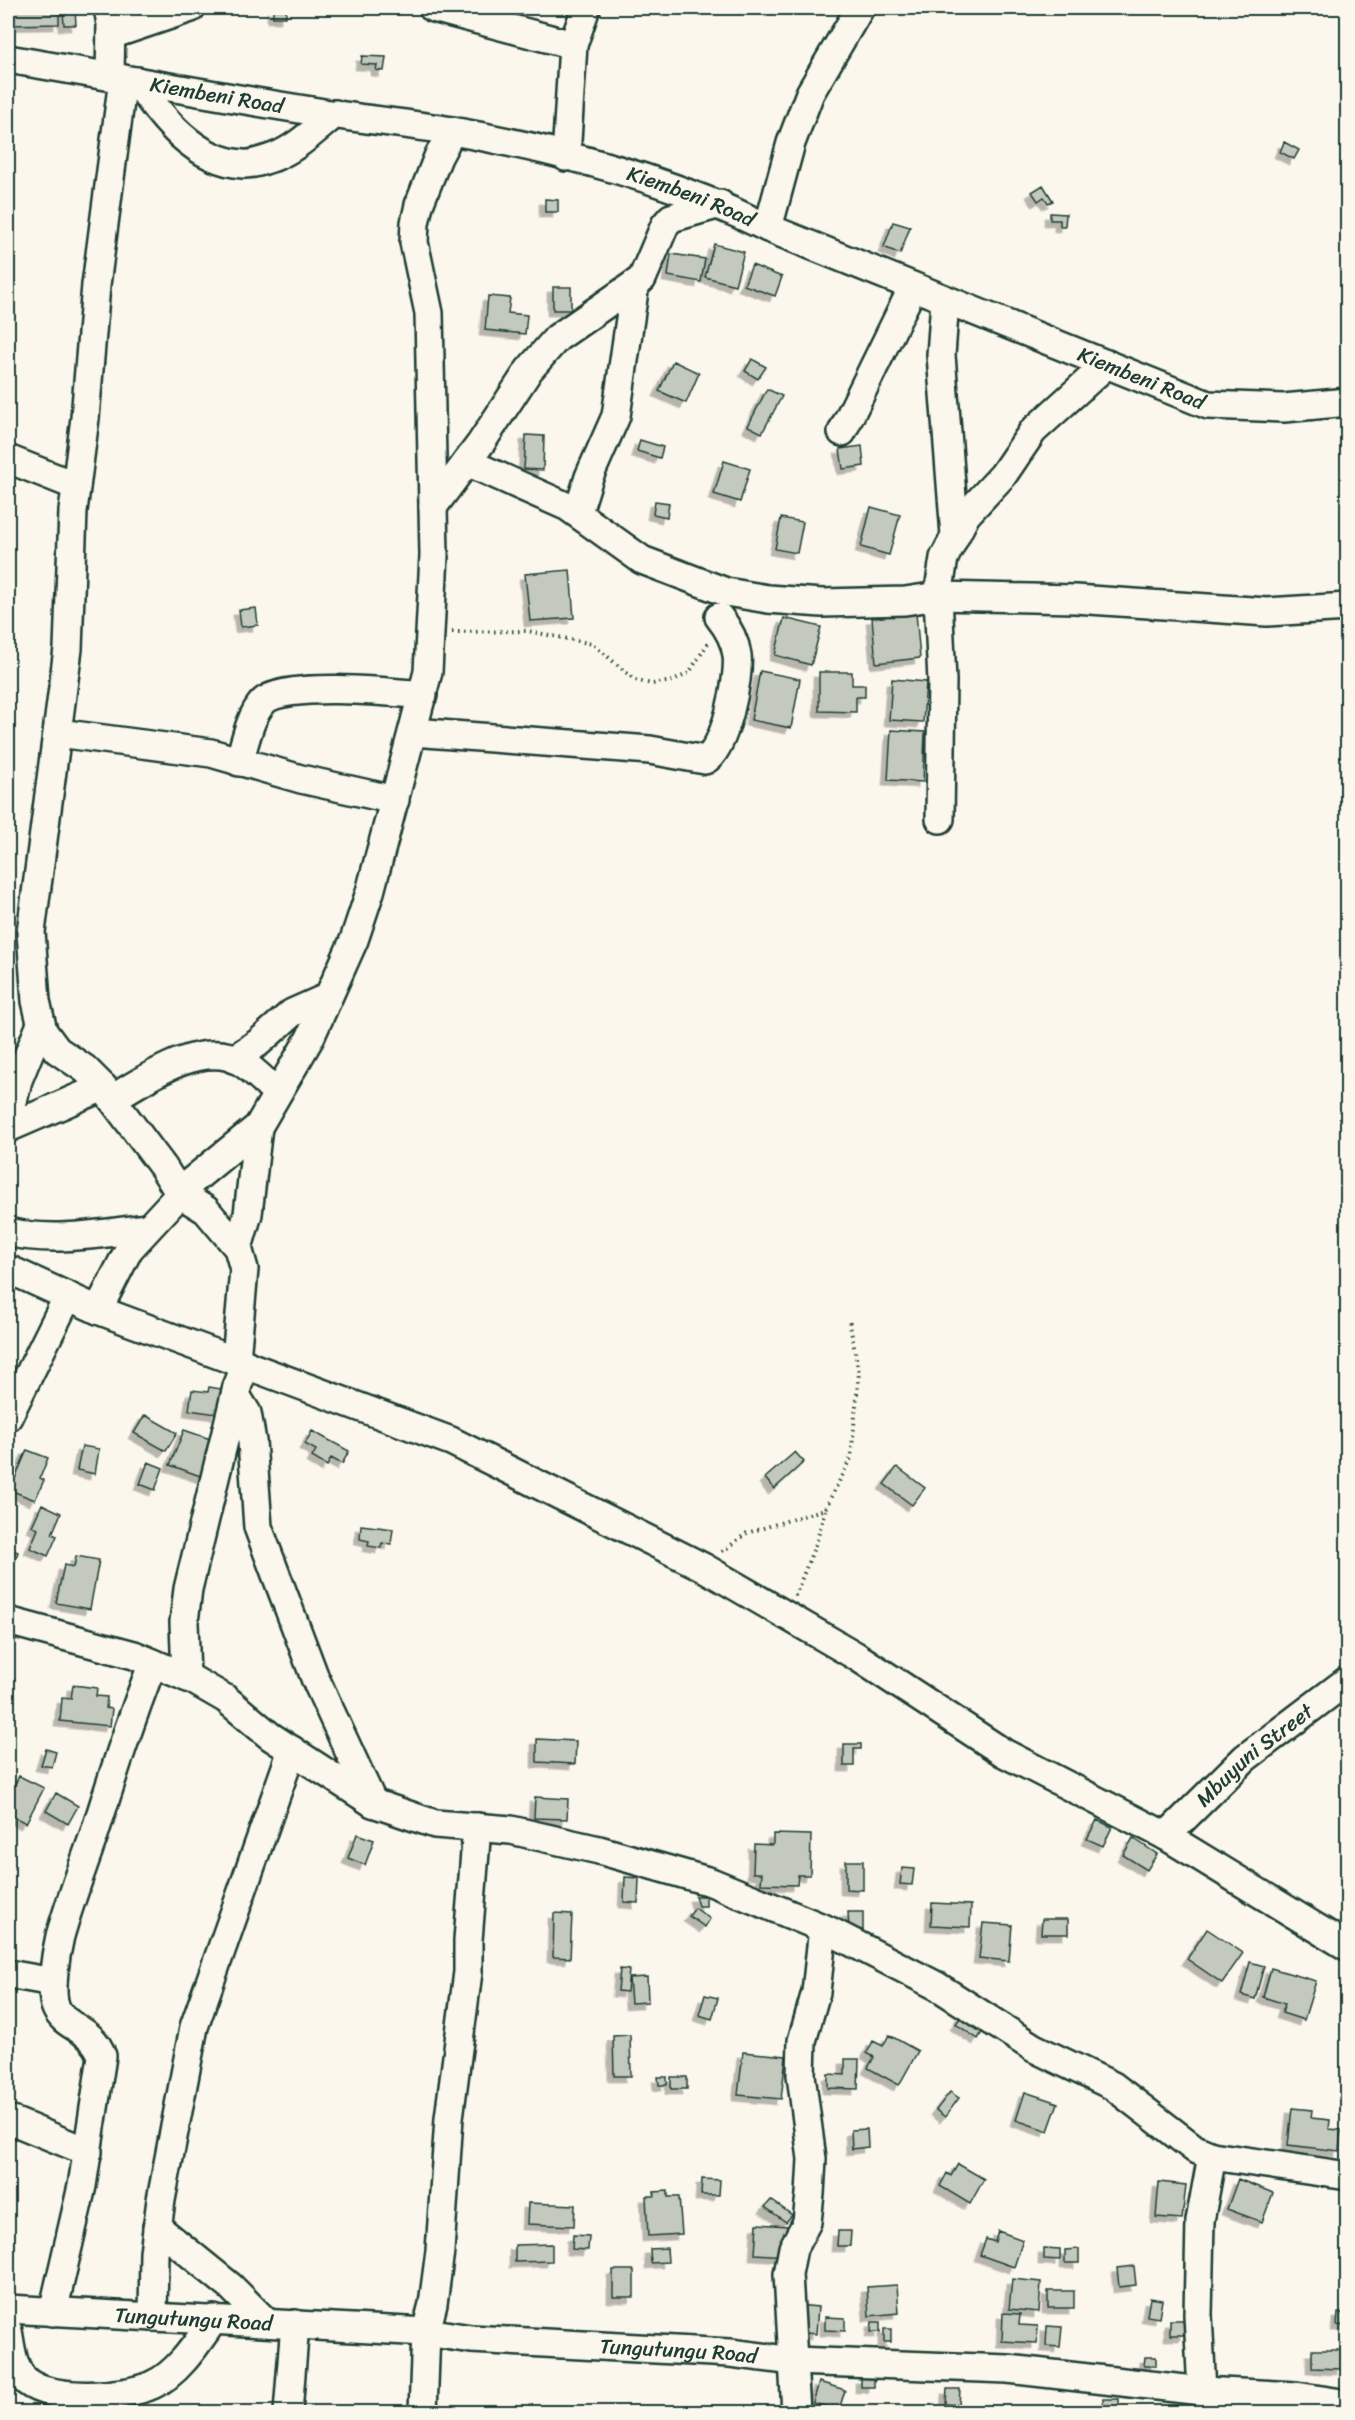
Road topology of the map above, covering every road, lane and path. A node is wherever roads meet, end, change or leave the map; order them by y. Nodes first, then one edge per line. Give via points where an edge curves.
1 (108, 8) edge
2 (192, 8) edge
3 (433, 8) edge
4 (586, 8) edge
5 (860, 8) edge
6 (472, 13) edge
7 (111, 34) junction
8 (573, 45) junction
9 (8, 59) edge
10 (123, 79) junction
11 (335, 114) junction
12 (452, 131) junction
13 (566, 157) junction
14 (720, 204) junction
15 (768, 228) junction
16 (636, 284) junction
17 (913, 287) junction
18 (945, 300) junction
19 (1107, 364) junction
20 (1347, 402) edge
21 (842, 432) dead end
22 (8, 459) edge
23 (467, 462) junction
24 (76, 486) junction
25 (433, 507) junction
26 (578, 512) junction
27 (955, 536) junction
28 (938, 596) junction
29 (1347, 607) edge
30 (719, 617) joint
31 (430, 632) junction
32 (423, 694) junction
33 (413, 732) junction
34 (58, 733) junction
35 (240, 762) junction
36 (395, 800) junction
37 (940, 819) dead end
38 (328, 998) junction
39 (41, 1024) junction
40 (234, 1059) junction
41 (107, 1093) junction
42 (277, 1093) junction
43 (8, 1122) edge
44 (258, 1127) junction
45 (8, 1128) edge
46 (180, 1194) junction
47 (148, 1228) junction
48 (8, 1232) edge
49 (238, 1248) junction
50 (8, 1269) edge
51 (68, 1296) junction
52 (98, 1310) junction
53 (849, 1320) dead end
54 (240, 1370) junction
55 (8, 1417) edge
56 (825, 1509) junction
57 (702, 1567) junction
58 (787, 1616) junction
59 (8, 1621) edge
60 (153, 1663) junction
61 (186, 1677) junction
62 (1347, 1680) edge
63 (292, 1750) junction
64 (373, 1803) junction
65 (477, 1827) junction
66 (1166, 1836) junction
67 (823, 1928) junction
68 (1343, 1935) edge
69 (8, 1974) edge
70 (53, 1982) junction
71 (8, 2119) edge
72 (88, 2152) junction
73 (1212, 2156) junction
74 (1347, 2176) edge
75 (157, 2227) junction
76 (8, 2309) edge
77 (53, 2312) junction
78 (153, 2317) junction
79 (214, 2319) junction
80 (266, 2322) junction
81 (295, 2324) junction
82 (8, 2331) edge
83 (426, 2332) junction
84 (794, 2361) junction
85 (1202, 2391) junction
86 (1347, 2404) edge
87 (288, 2412) edge
88 (423, 2412) edge
89 (796, 2412) edge

1 - 7 street
2 - 7 street
3 - 6 street
4 - 8 street
5 - 15 street via 810,93 791,143
6 - 8 street
7 - 10 street
8 - 13 street
9 - 10 street, Kiembeni Road
10 - 11 street, Kiembeni Road
10 - 11 street via 193,145 221,160 244,165 276,156
10 - 24 street via 96,285
11 - 12 street, Kiembeni Road
12 - 13 street, Kiembeni Road
12 - 25 street via 419,205 414,242 429,313
13 - 14 street, Kiembeni Road
14 - 15 street, Kiembeni Road
14 - 16 street via 671,218
15 - 17 street, Kiembeni Road
16 - 23 street via 557,338 529,370
16 - 26 street via 616,416
17 - 18 street, Kiembeni Road
17 - 21 street
18 - 19 street, Kiembeni Road
18 - 27 street via 941,355
19 - 20 street, Kiembeni Road via 1208,405 1284,408
19 - 27 street via 1033,431 1003,474 966,515
22 - 24 street
23 - 25 street
23 - 26 street
24 - 34 street via 68,650
25 - 31 street
26 - 28 street via 642,561 726,592 822,603
27 - 28 street via 944,558
28 - 29 street via 1075,599 1267,612
28 - 37 street via 942,681
30 - 31 path via 715,633 689,673 673,681 652,684 635,680 592,644 528,631
30 - 33 street via 728,628 737,657 732,699 720,743 713,756 705,760 650,750
31 - 32 street
32 - 33 street
32 - 35 street via 302,690 276,694 262,703
33 - 36 street
34 - 35 street via 211,753
34 - 39 street via 31,932
35 - 36 street
36 - 38 street via 357,931
38 - 40 street via 292,1013
38 - 42 street via 310,1038
39 - 41 street via 57,1050 85,1068
39 - 43 street via 18,1080
40 - 41 street via 207,1054
40 - 42 street
41 - 45 street
41 - 46 street
42 - 44 street
44 - 46 street
44 - 49 street via 248,1214
46 - 47 street
46 - 49 street via 206,1210
47 - 48 street via 51,1237
47 - 52 street via 129,1249
49 - 54 street via 244,1269
50 - 51 street
51 - 52 street
51 - 55 street
52 - 54 street
53 - 56 path via 859,1373 851,1458
54 - 57 street via 451,1442
54 - 61 street via 188,1589 184,1622
54 - 64 street via 237,1397 247,1413 252,1442 258,1527 315,1678
56 - 57 path via 747,1533
56 - 58 path
57 - 58 street
58 - 66 street via 1004,1752
59 - 60 street
60 - 61 street
60 - 70 street via 60,1938
61 - 63 street via 226,1699
62 - 66 street, Mbuyuni Street via 1245,1758
63 - 64 street
63 - 75 street via 194,2027
64 - 65 street via 435,1824
65 - 67 street via 511,1830 599,1850 711,1882
65 - 83 street via 468,1972 449,2118 440,2251
66 - 68 street
67 - 73 street via 937,1986 1034,2048 1113,2086 1195,2149
67 - 84 street via 822,1960 802,2041 801,2075 812,2159 807,2222 793,2248 789,2274
69 - 70 street
70 - 72 street via 56,2009 91,2035 102,2056
71 - 72 street
72 - 77 street
73 - 74 street
73 - 85 street via 1200,2221 1198,2315
75 - 78 street
75 - 80 street via 231,2287
76 - 77 street, Tungutungu Road
77 - 78 street, Tungutungu Road
78 - 79 street, Tungutungu Road
79 - 80 street, Tungutungu Road
79 - 82 street via 188,2357 152,2385 100,2396 40,2391 23,2378 14,2362
80 - 81 street, Tungutungu Road
81 - 83 street, Tungutungu Road
81 - 87 street
83 - 84 street, Tungutungu Road via 471,2339 730,2353
83 - 88 street
84 - 85 street, Tungutungu Road via 1008,2369
84 - 89 street
85 - 86 street, Tungutungu Road via 1296,2396

